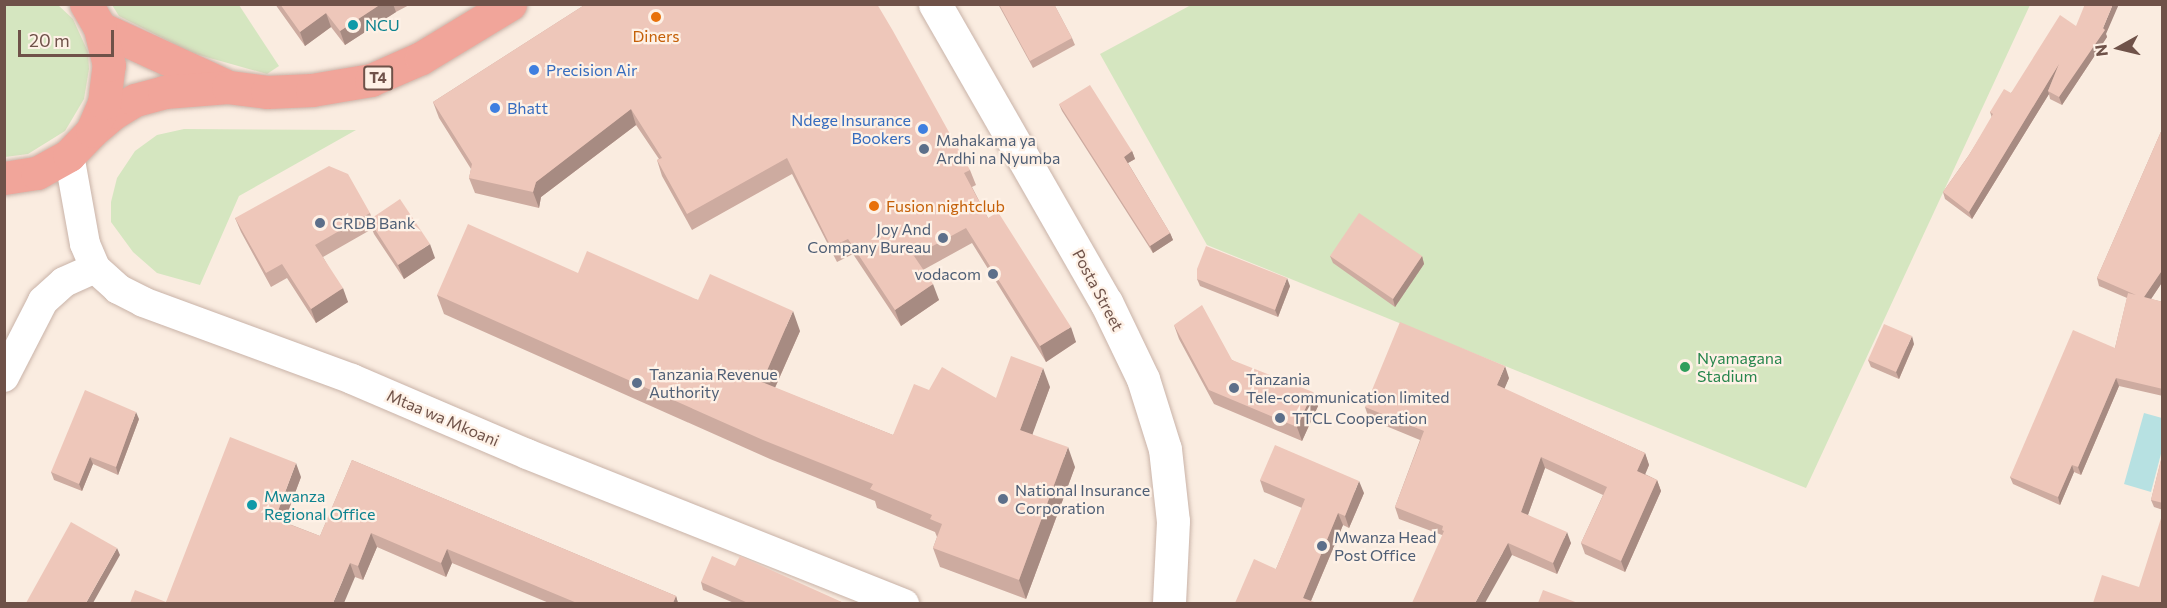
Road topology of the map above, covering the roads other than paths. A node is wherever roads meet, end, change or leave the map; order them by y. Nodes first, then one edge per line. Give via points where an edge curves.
1 (510, 4) edge
2 (935, 4) edge
3 (93, 16) edge
4 (228, 87) junction
5 (92, 131) junction
6 (69, 154) junction
7 (4, 178) edge
8 (95, 267) junction
9 (4, 377) edge
10 (904, 603) edge
11 (1169, 603) edge

1 - 4 highway, T4 via 421,58 371,80 290,91
2 - 11 main road, Posta Street via 1106,302 1143,379 1165,450 1173,521
3 - 4 highway, T4
3 - 5 highway via 109,65 104,103
4 - 5 highway, T4 via 164,92 135,100
5 - 6 highway
6 - 7 highway via 37,173
6 - 8 street, Mtaa wa Mkoani via 85,244
8 - 9 street via 64,282 43,301
8 - 10 street, Mtaa wa Mkoani via 118,289 143,302 352,379 527,454

